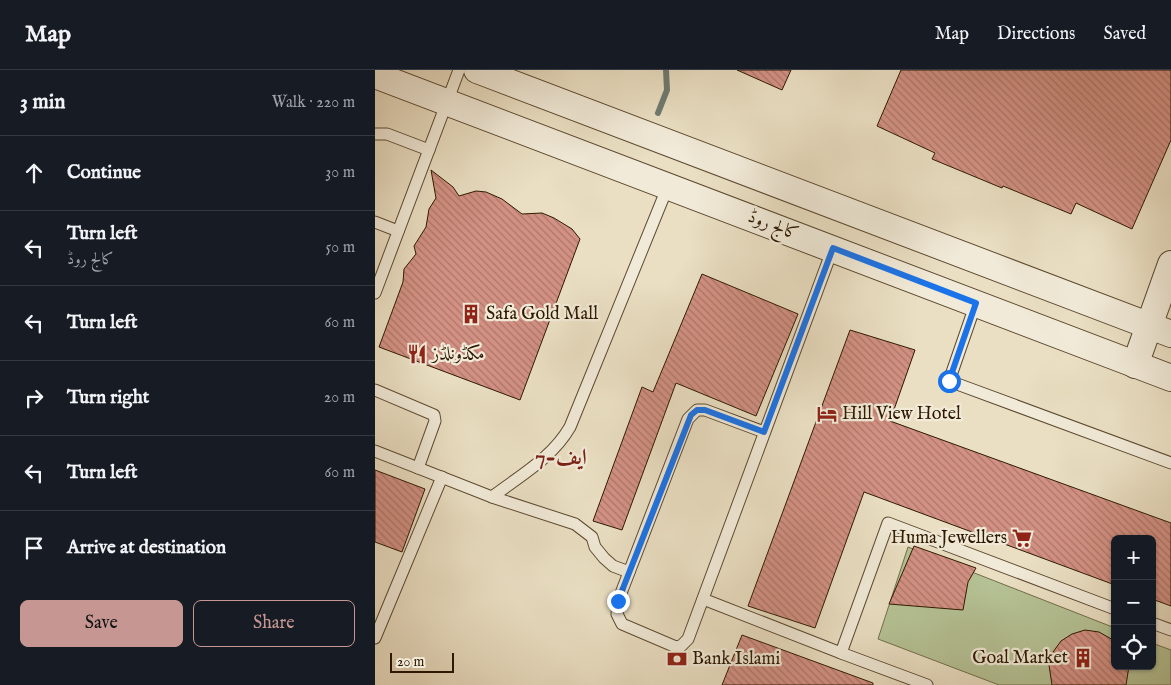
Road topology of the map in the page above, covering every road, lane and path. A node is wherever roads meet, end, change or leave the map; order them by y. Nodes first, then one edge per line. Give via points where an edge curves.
1 (459, 70) edge
2 (477, 70) edge
3 (375, 75) edge
4 (447, 103) junction
5 (375, 134) edge
6 (429, 150) junction
7 (668, 186) junction
8 (375, 222) edge
9 (398, 231) junction
10 (833, 248) junction
11 (1171, 264) edge
12 (375, 293) edge
13 (976, 303) junction
14 (1159, 331) edge
15 (1135, 365) junction
16 (1171, 378) edge
17 (375, 390) edge
18 (764, 432) junction
19 (375, 451) edge
20 (1171, 463) edge
21 (418, 468) junction
22 (442, 477) junction
23 (492, 497) junction
24 (629, 572) junction
25 (703, 599) junction
26 (1111, 607) edge
27 (1156, 624) edge
28 (1171, 630) edge
29 (375, 638) edge
30 (841, 652) junction
31 (927, 685) edge

1 - 4 lane
2 - 14 street
3 - 4 street, کالج روڈ
4 - 6 lane
4 - 7 street, کالج روڈ
5 - 6 lane via 387,134
6 - 9 lane
7 - 10 street, کالج روڈ
7 - 23 lane via 571,427 544,459
8 - 9 lane
9 - 12 lane
10 - 13 street, کالج روڈ
10 - 18 lane
11 - 14 street
13 - 15 street, کالج روڈ
13 - 20 lane via 949,381
14 - 15 street
15 - 16 street, کالج روڈ
17 - 21 lane via 434,415 435,421
18 - 24 lane via 705,410 697,410 691,415
18 - 25 lane
19 - 21 lane
21 - 22 lane
22 - 23 lane
22 - 29 lane
23 - 24 lane via 575,524 592,537 604,558 613,566
24 - 25 lane via 616,609 619,619 625,626 671,646 681,646 689,639
25 - 30 lane
26 - 30 lane via 888,523
27 - 28 lane
30 - 31 lane

